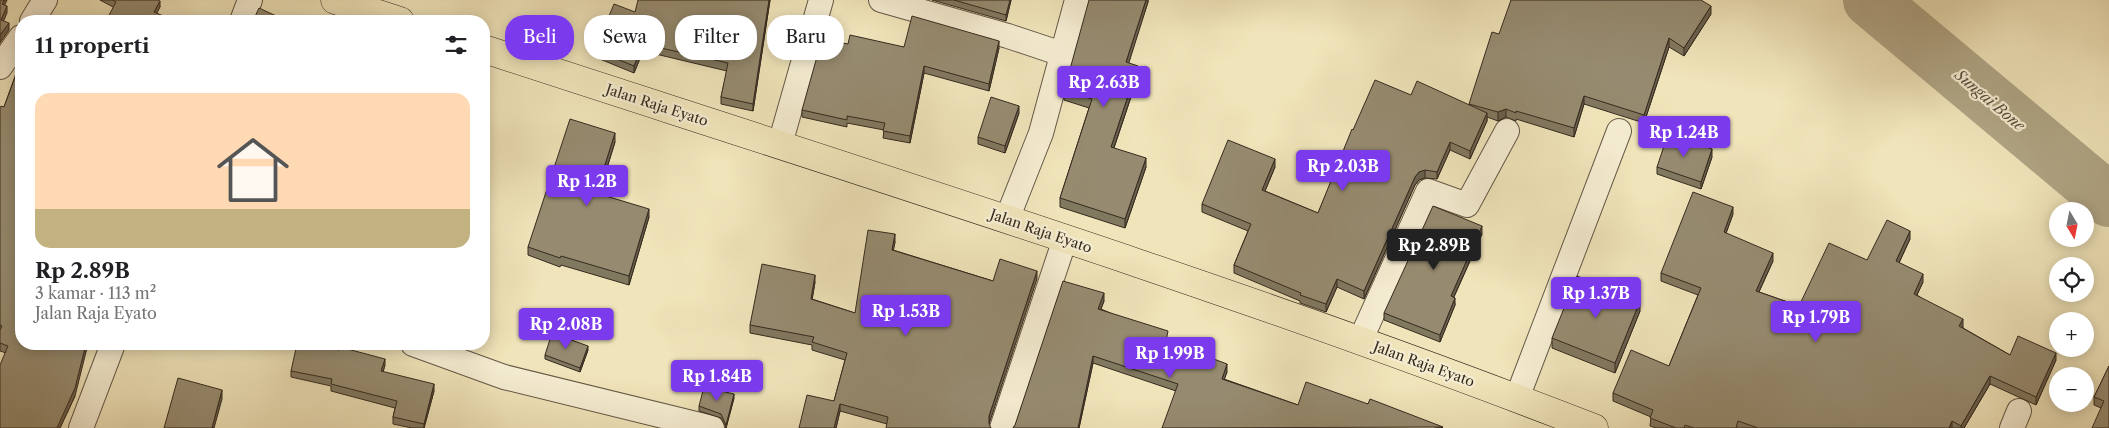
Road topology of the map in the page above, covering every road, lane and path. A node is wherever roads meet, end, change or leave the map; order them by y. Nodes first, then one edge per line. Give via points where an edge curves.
1 (45, 0) edge
2 (250, 0) edge
3 (336, 0) edge
4 (821, 0) edge
5 (881, 0) edge
6 (1077, 0) edge
7 (36, 15) edge
8 (244, 15) edge
9 (382, 15) edge
10 (15, 46) edge
11 (490, 50) edge
12 (1062, 54) junction
13 (0, 67) edge
14 (1507, 131) dead end
15 (1619, 131) dead end
16 (780, 144) junction
17 (1007, 219) junction
18 (1065, 238) junction
19 (1360, 341) junction
20 (111, 350) edge
21 (430, 350) edge
22 (1517, 398) junction
23 (81, 428) edge
24 (712, 428) edge
25 (1002, 428) edge
26 (1594, 428) edge

1 - 7 street
2 - 8 street
3 - 9 main road
4 - 16 street
5 - 12 street
6 - 12 street
10 - 13 street
11 - 16 main road, Jalan Raja Eyato
12 - 17 street via 1041,133
14 - 19 street via 1467,206 1428,191
15 - 22 street
16 - 17 main road, Jalan Raja Eyato
17 - 18 main road, Jalan Raja Eyato
18 - 19 main road, Jalan Raja Eyato
18 - 25 street
19 - 22 main road, Jalan Raja Eyato
20 - 23 street
21 - 24 street via 504,377
22 - 26 main road, Jalan Raja Eyato

